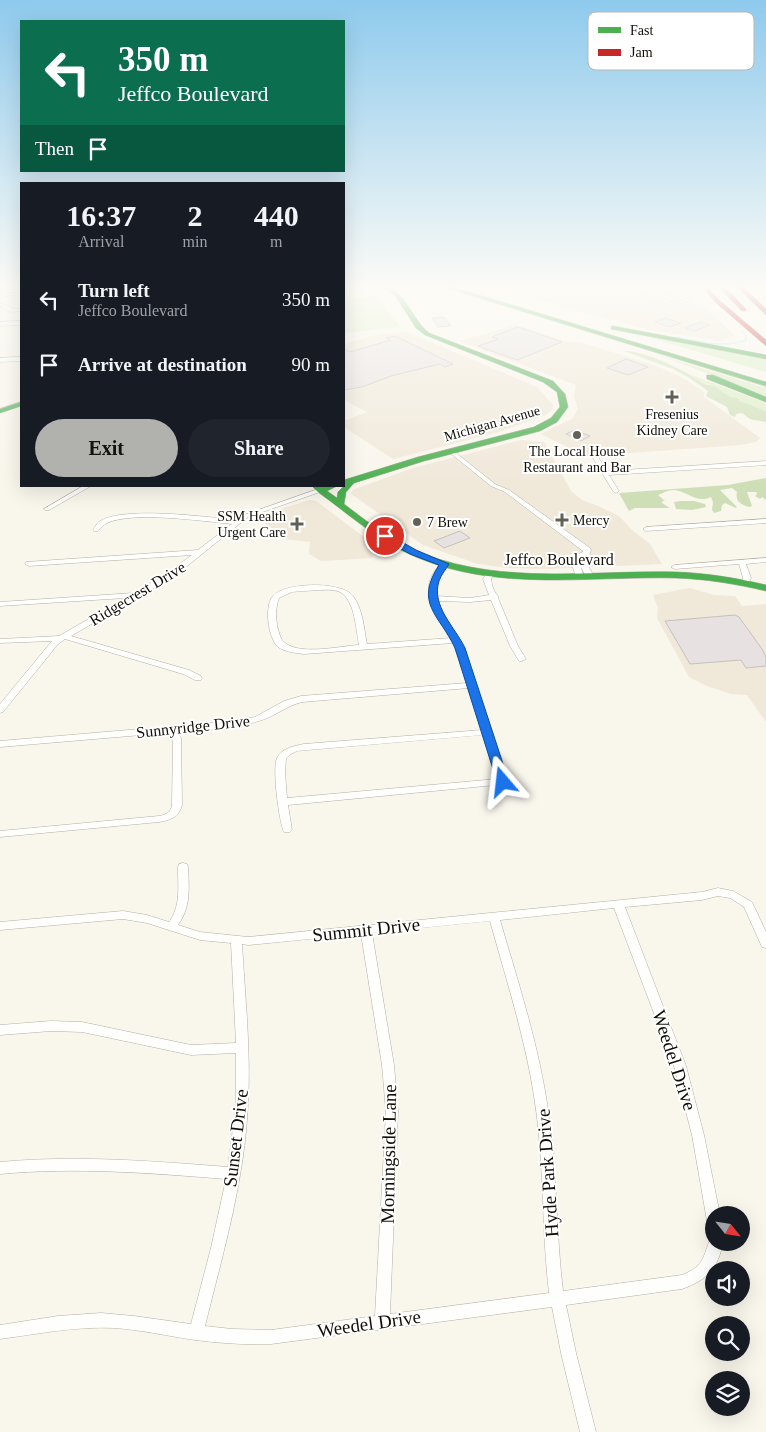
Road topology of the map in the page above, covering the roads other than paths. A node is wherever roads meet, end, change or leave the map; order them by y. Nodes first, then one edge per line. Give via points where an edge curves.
1 (476, 352) edge
2 (646, 352) edge
3 (660, 352) edge
4 (683, 352) edge
5 (738, 352) edge
6 (766, 357) edge
7 (20, 359) edge
8 (0, 360) edge
9 (766, 377) edge
10 (766, 384) edge
11 (766, 400) edge
12 (20, 404) edge
13 (0, 411) edge
14 (451, 451) junction
15 (596, 458) dead end
16 (766, 463) edge
17 (605, 474) junction
18 (346, 481) edge
19 (86, 487) edge
20 (344, 487) edge
21 (318, 488) edge
22 (616, 491) dead end
23 (340, 503) junction
24 (47, 510) dead end
25 (766, 520) edge
26 (236, 522) junction
27 (646, 529) dead end
28 (96, 530) dead end
29 (200, 552) junction
30 (766, 560) edge
31 (742, 562) junction
32 (29, 564) dead end
33 (444, 564) junction
34 (675, 567) dead end
35 (490, 574) junction
36 (585, 577) junction
37 (745, 583) junction
38 (766, 588) edge
39 (136, 595) junction
40 (495, 597) junction
41 (432, 598) junction
42 (0, 604) edge
43 (62, 637) junction
44 (457, 640) junction
45 (0, 641) edge
46 (363, 647) junction
47 (522, 659) dead end
48 (198, 678) dead end
49 (471, 685) junction
50 (0, 710) edge
51 (164, 730) junction
52 (487, 732) junction
53 (0, 744) edge
54 (284, 802) junction
55 (287, 830) dead end
56 (0, 834) edge
57 (183, 867) dead end
58 (618, 904) junction
59 (494, 917) junction
60 (0, 926) edge
61 (171, 927) junction
62 (366, 929) junction
63 (236, 941) junction
64 (766, 944) edge
65 (0, 1030) edge
66 (241, 1048) junction
67 (0, 1168) edge
68 (232, 1173) junction
69 (711, 1206) edge
70 (714, 1251) edge
71 (557, 1298) junction
72 (382, 1321) junction
73 (0, 1332) edge
74 (196, 1333) junction
75 (588, 1432) edge

1 - 14 main road, Michigan Avenue via 539,376 555,386 564,396 565,404 562,411 546,424
2 - 11 main road
3 - 10 main road
4 - 9 main road
5 - 6 main road
7 - 8 street
12 - 13 main road
14 - 18 main road, Michigan Avenue
14 - 36 street via 493,486 506,491 587,550 583,564
15 - 17 street
16 - 17 street
17 - 22 street
19 - 24 street
20 - 23 main road
21 - 23 main road, Jeffco Boulevard
21 - 26 street, Ridgecrest Drive via 256,511
23 - 33 main road, Jeffco Boulevard via 397,544
25 - 27 street
26 - 28 street via 122,516 105,521
26 - 29 street, Ridgecrest Drive
29 - 32 street
29 - 39 street, Ridgecrest Drive
30 - 31 street
31 - 34 street
31 - 37 street via 747,578
33 - 35 main road, Jeffco Boulevard
33 - 41 street via 434,580
35 - 36 main road, Jeffco Boulevard via 536,578
35 - 40 street via 487,582
36 - 37 main road, Jeffco Boulevard via 676,575
37 - 38 main road, Jeffco Boulevard
39 - 42 street
39 - 43 street, Ridgecrest Drive
40 - 41 street via 470,600
40 - 47 street
41 - 44 street
43 - 45 street
43 - 48 street
43 - 50 street, Ridgecrest Drive via 47,650
44 - 46 street
44 - 49 street
46 - 46 street via 353,600 345,591 328,587 296,589 279,594 273,600 275,636 284,647 308,651
49 - 51 street, Sunnyridge Drive via 301,699 243,723
49 - 52 street
51 - 53 street, Sunnyridge Drive
51 - 56 street via 173,732 177,738 177,805 172,815 159,819
52 - 54 street via 297,748 280,761
52 - 54 street via 503,782
54 - 55 street
57 - 61 street via 183,908
58 - 59 street, Summit Drive
58 - 64 street, Summit Drive via 718,892 733,895 748,905
58 - 69 street, Weedel Drive via 680,1066 703,1157
59 - 62 street, Summit Drive
59 - 71 street, Hyde Park Drive via 540,1093
60 - 61 street, Summit Drive via 117,915
61 - 63 street, Summit Drive via 200,936
62 - 63 street, Summit Drive
62 - 72 street, Morningside Lane via 388,1065 392,1112
63 - 66 street, Sunset Drive
65 - 66 street via 82,1027 181,1049
66 - 68 street, Sunset Drive via 242,1106
67 - 68 street via 110,1165
68 - 74 street, Sunset Drive via 218,1248
70 - 71 street, Weedel Drive via 708,1266 688,1280
71 - 72 street, Weedel Drive
71 - 75 street, Hyde Park Drive
72 - 74 street, Weedel Drive via 266,1337
73 - 74 street, Weedel Drive via 106,1320

